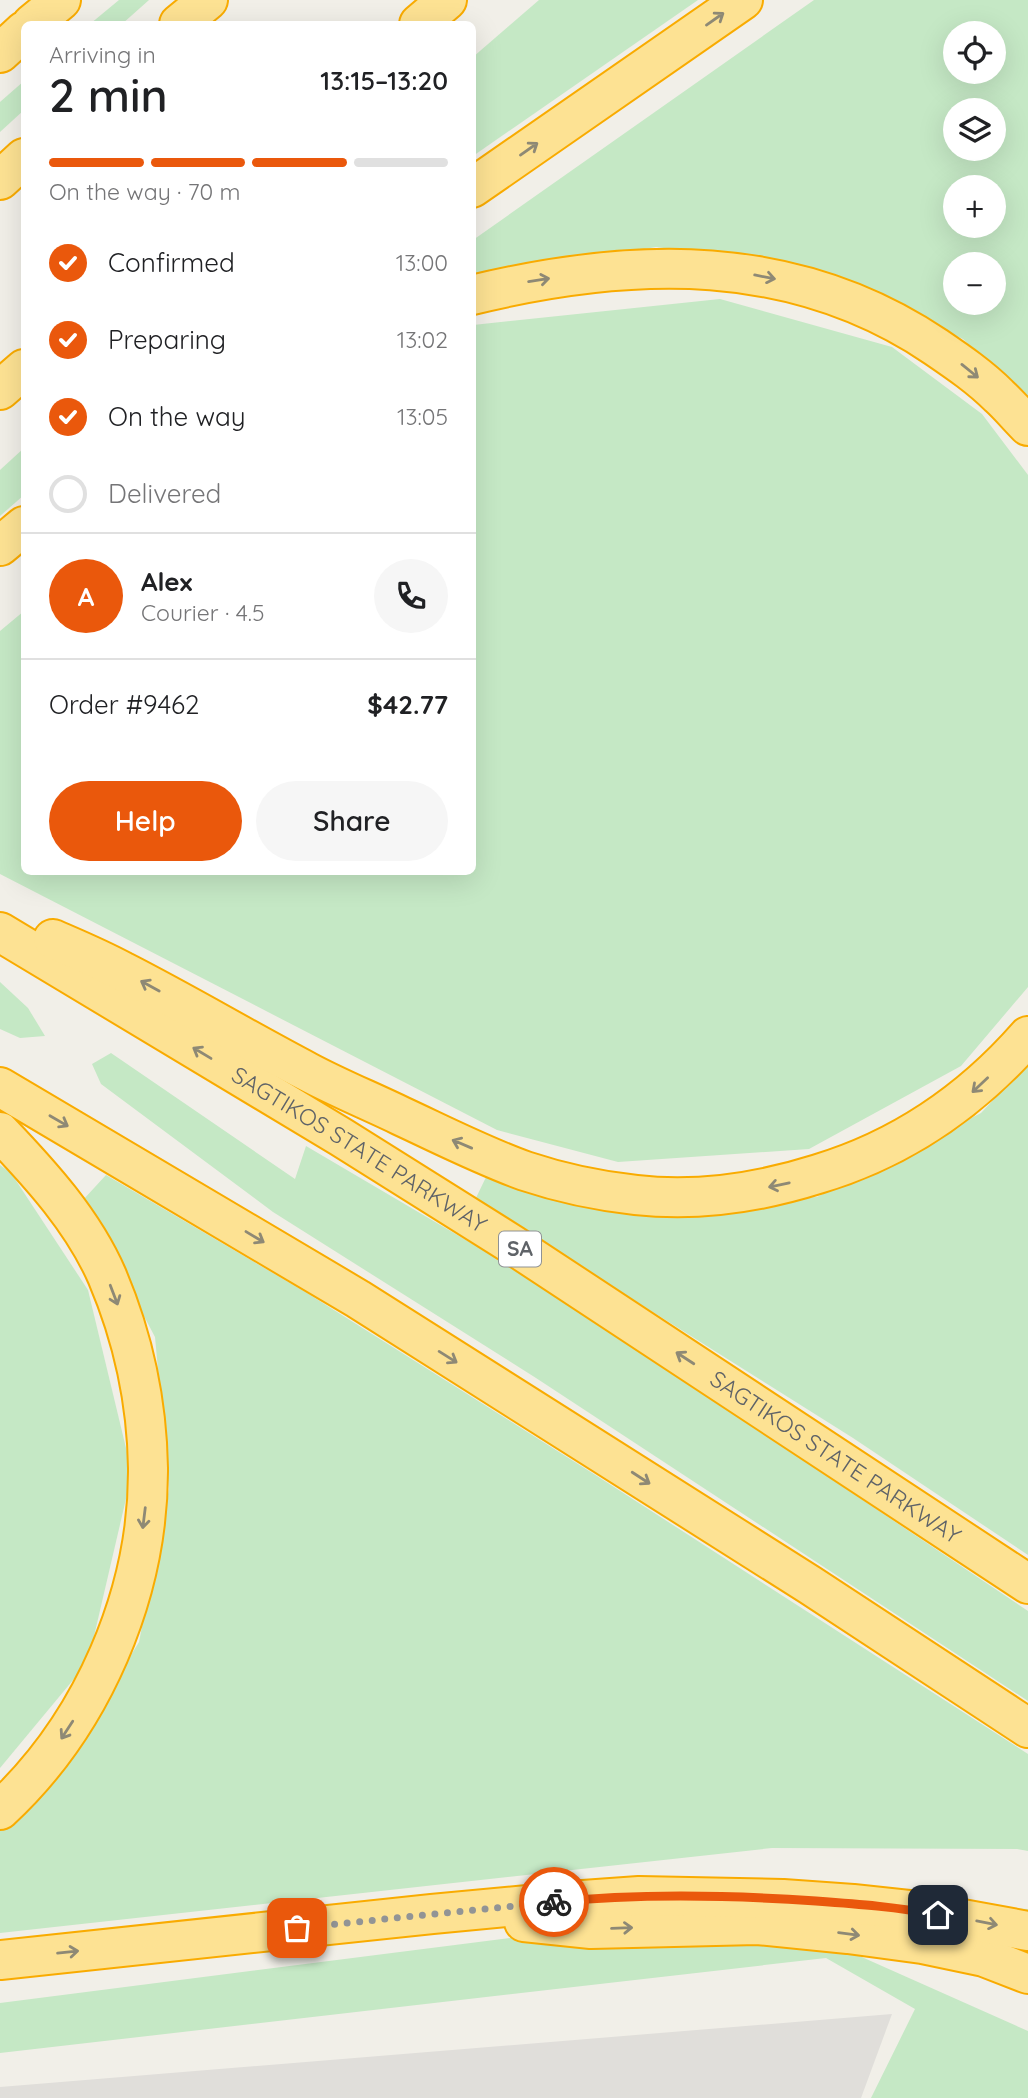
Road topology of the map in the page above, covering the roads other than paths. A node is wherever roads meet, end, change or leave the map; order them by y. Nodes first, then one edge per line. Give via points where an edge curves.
1 (61, 0) edge
2 (208, 0) edge
3 (447, 0) edge
4 (743, 0) edge
5 (36, 21) edge
6 (183, 21) edge
7 (422, 21) edge
8 (21, 34) edge
9 (0, 53) edge
10 (21, 162) edge
11 (0, 180) edge
12 (476, 185) edge
13 (476, 294) edge
14 (21, 372) edge
15 (0, 390) edge
16 (1028, 426) edge
17 (0, 914) edge
18 (0, 932) edge
19 (1028, 1036) edge
20 (0, 1087) edge
21 (0, 1132) edge
22 (1028, 1584) edge
23 (1028, 1728) edge
24 (0, 1810) edge
25 (432, 1914) junction
26 (1028, 1931) edge
27 (0, 1959) edge
28 (1028, 1974) edge

1 - 5 highway
2 - 6 highway
3 - 7 highway
12 -> 4 highway
8 - 9 highway
10 - 11 highway
13 -> 16 highway via 579,274 641,268 703,269 815,288 917,334 998,394
14 - 15 highway
19 -> 17 highway via 970,1094 890,1146 846,1166 745,1192 638,1195 525,1171 455,1142 311,1074 121,970
22 -> 18 highway, SAGTIKOS STATE PARKWAY / SA via 513,1245
20 -> 23 highway via 358,1299
21 -> 24 highway via 57,1195 106,1275 137,1366 148,1468 136,1569 103,1669 50,1756
25 -> 26 highway via 569,1900 711,1896 918,1911
27 -> 25 highway
25 -> 28 highway via 591,1929 757,1925 848,1934 984,1957

